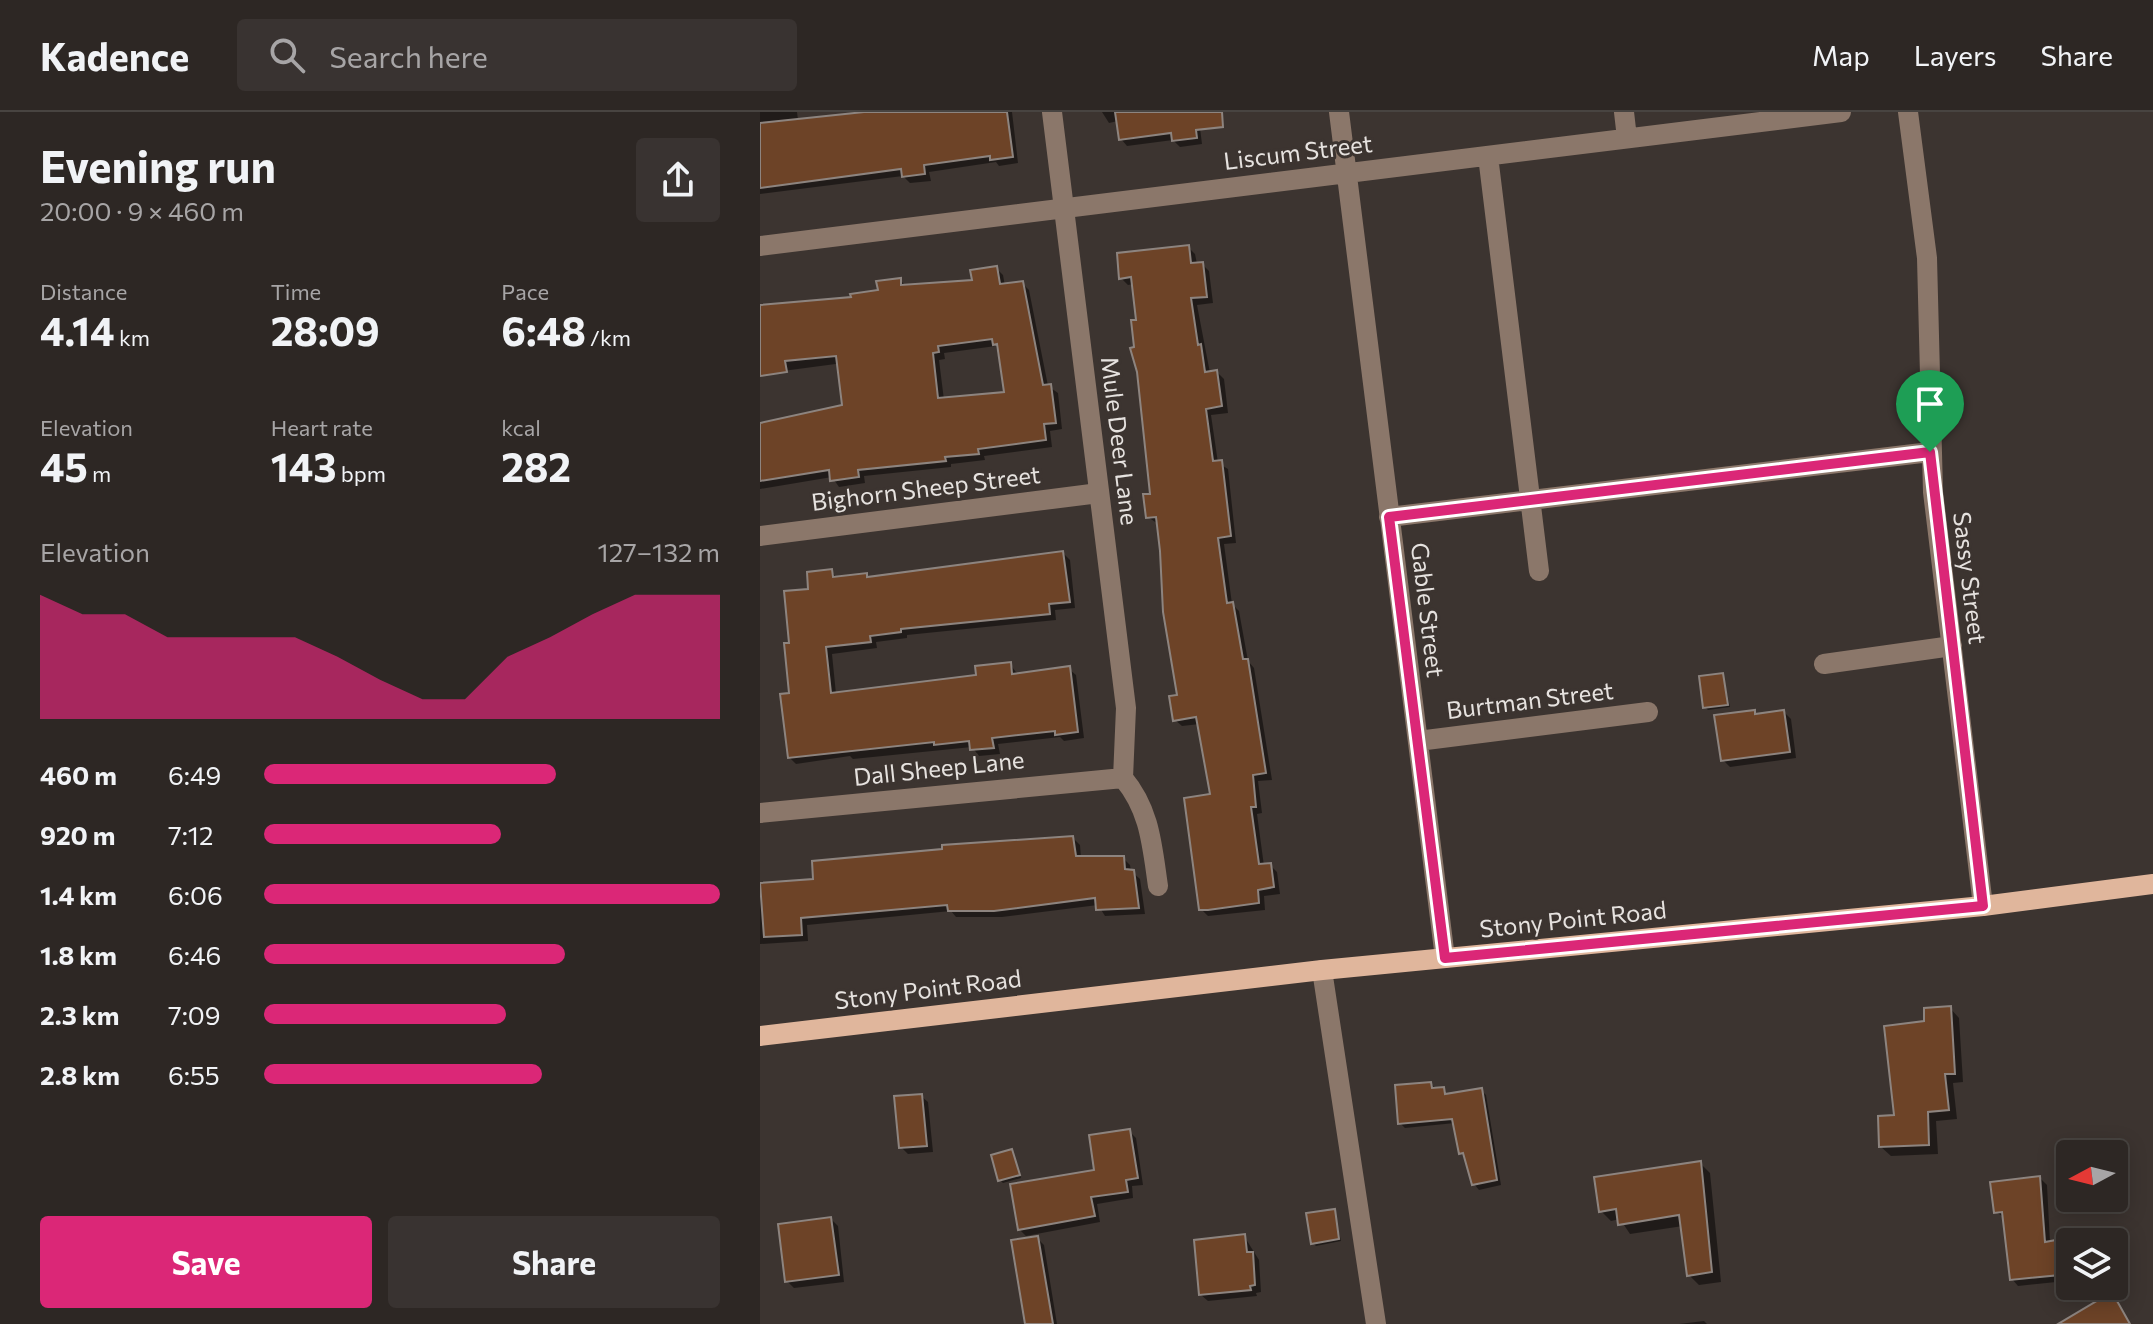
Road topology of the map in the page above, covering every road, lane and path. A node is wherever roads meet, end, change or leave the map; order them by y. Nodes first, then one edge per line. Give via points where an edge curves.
1 (1052, 112) edge
2 (1339, 112) edge
3 (1624, 112) edge
4 (1841, 112) edge
5 (1908, 112) edge
6 (1627, 138) junction
7 (1488, 156) junction
8 (1347, 173) junction
9 (1063, 208) junction
10 (760, 246) edge
11 (1930, 452) junction
12 (1099, 493) junction
13 (1531, 499) junction
14 (1389, 517) junction
15 (760, 536) edge
16 (1539, 571) dead end
17 (1952, 646) junction
18 (1824, 664) dead end
19 (1648, 712) dead end
20 (1418, 741) junction
21 (1123, 778) junction
22 (760, 813) edge
23 (2153, 884) edge
24 (1158, 886) dead end
25 (1983, 906) junction
26 (1445, 958) junction
27 (1322, 970) junction
28 (760, 1036) edge
29 (1376, 1324) edge

1 - 9 street, Mule Deer Lane
2 - 8 street, Gable Street
3 - 6 street
4 - 6 street, Liscum Street
5 - 11 street, Sassy Street via 1927,258
6 - 7 street, Liscum Street
7 - 8 street, Liscum Street
7 - 13 street
8 - 9 street, Liscum Street
8 - 14 street, Gable Street
9 - 10 street, Liscum Street
9 - 12 street, Mule Deer Lane
11 - 13 street
11 - 17 street, Sassy Street
12 - 15 street, Bighorn Sheep Street
12 - 21 street, Mule Deer Lane via 1126,708
13 - 14 street
13 - 16 street
14 - 20 street, Gable Street
17 - 18 street
17 - 25 street, Sassy Street
19 - 20 street, Burtman Street
20 - 26 street, Gable Street
21 - 22 street, Dall Sheep Lane
21 - 24 street via 1139,796 1146,815
23 - 25 main road, Stony Point Road
25 - 26 main road, Stony Point Road
26 - 27 main road, Stony Point Road
27 - 28 main road, Stony Point Road
27 - 29 street

